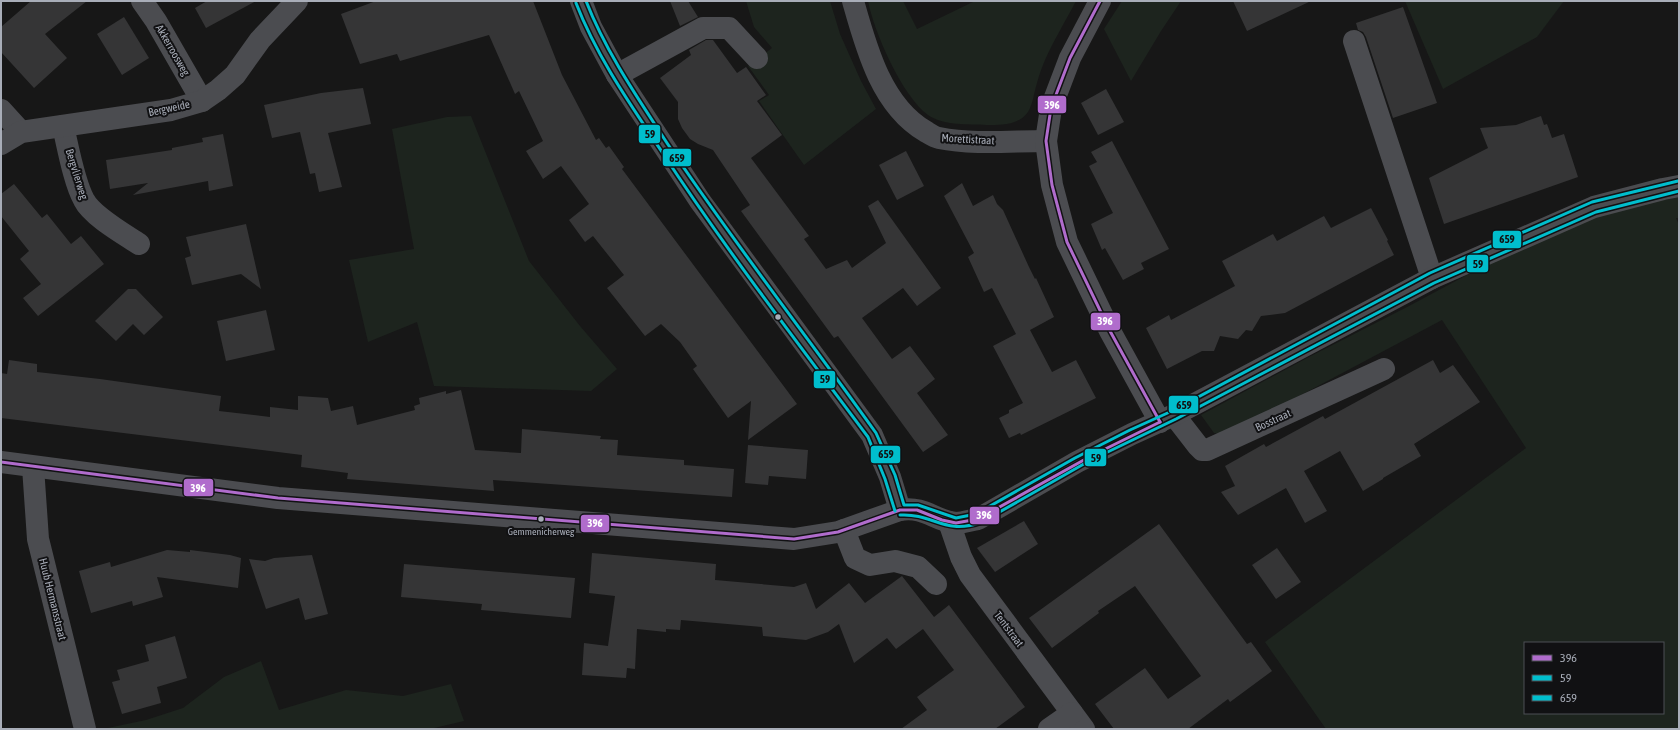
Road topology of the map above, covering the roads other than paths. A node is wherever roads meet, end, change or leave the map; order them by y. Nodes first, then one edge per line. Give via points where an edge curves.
1 (142, 1) edge
2 (298, 1) edge
3 (581, 1) edge
4 (852, 1) edge
5 (1100, 1) edge
6 (1354, 41) dead end
7 (757, 58) dead end
8 (616, 75) junction
9 (202, 101) junction
10 (1, 110) edge
11 (64, 126) junction
12 (21, 132) junction
13 (1046, 141) junction
14 (1, 144) edge
15 (1679, 186) edge
16 (139, 244) dead end
17 (1432, 278) junction
18 (1384, 369) dead end
19 (1167, 418) junction
20 (1, 462) edge
21 (33, 467) junction
22 (900, 510) junction
23 (949, 522) junction
24 (844, 530) junction
25 (936, 584) dead end
26 (1078, 721) edge
27 (85, 729) edge
28 (1049, 729) edge

1 - 9 street, Akkerroosweg
2 - 9 street, Bergweide via 260,40 235,75
3 - 8 street via 591,27
4 - 13 street, Morettistraat via 864,40 880,78 894,103 916,125 937,138 969,141
5 - 13 street, Bosstraat via 1070,58 1051,108
6 - 17 street
7 - 8 street via 729,28 703,28
8 - 22 street via 700,201 872,436 890,477
9 - 11 street, Bergweide via 172,110
10 - 12 street
11 - 12 street, Bergweide
11 - 16 street, Bergvlierweg via 74,172 84,201 104,221
12 - 14 street, Bergweide
13 - 19 street, Bosstraat via 1052,185 1067,242 1110,331
15 - 17 street via 1594,207
17 - 19 street
18 - 19 street, Bosstraat via 1207,450 1202,450
19 - 23 street via 1077,462 978,519
20 - 21 street
21 - 24 street via 278,498 745,536 794,539 817,537
21 - 27 street, Huub Hermansstraat via 38,539
22 - 23 street via 911,508
22 - 24 street
23 - 26 street, Tentstraat via 960,557 970,575
24 - 25 street via 855,558 870,565 895,561 918,567
26 - 28 street

